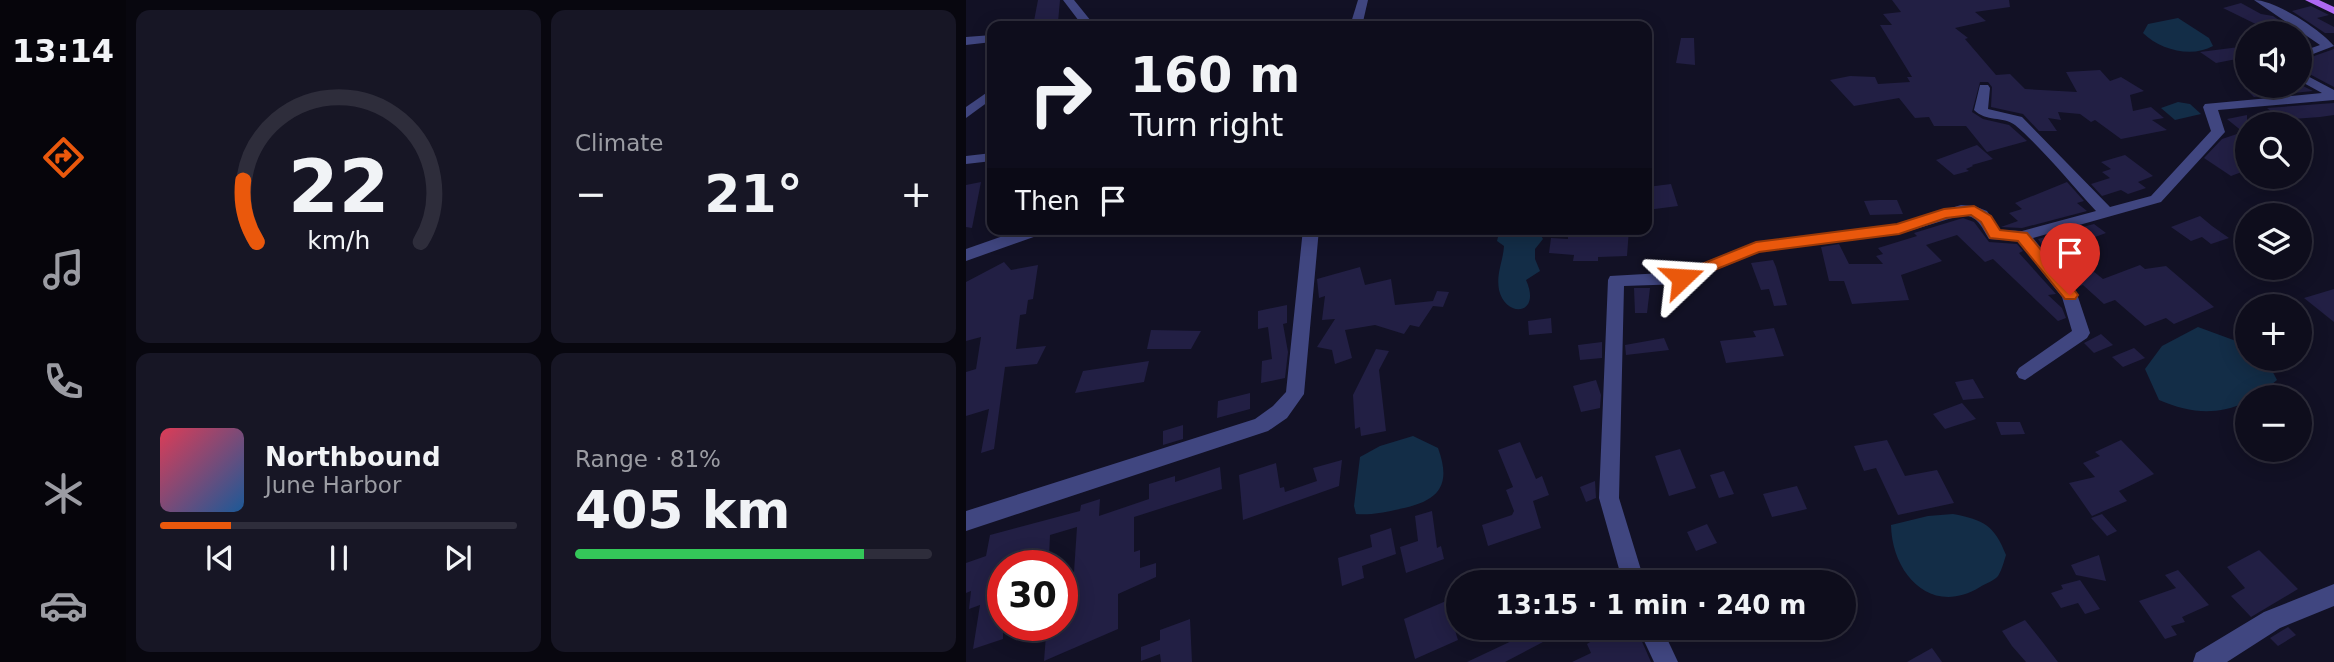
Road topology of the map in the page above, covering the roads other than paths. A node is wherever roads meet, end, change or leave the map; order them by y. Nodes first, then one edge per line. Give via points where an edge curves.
1 (1068, 0) edge
2 (1363, 0) edge
3 (2259, 0) edge
4 (2310, 0) edge
5 (2334, 11) edge
6 (1085, 21) edge
7 (1357, 21) edge
8 (2293, 21) edge
9 (2312, 33) edge
10 (987, 39) edge
11 (966, 41) edge
12 (2312, 52) edge
13 (2312, 83) edge
14 (1984, 88) dead end
15 (2334, 96) edge
16 (987, 97) edge
17 (966, 114) edge
18 (987, 158) edge
19 (966, 160) edge
20 (2107, 213) junction
21 (1023, 235) edge
22 (1310, 235) edge
23 (2022, 236) junction
24 (966, 255) edge
25 (2025, 373) dead end
26 (966, 521) edge
27 (1630, 570) edge
28 (2334, 595) edge
29 (1656, 640) edge
30 (1666, 662) edge
31 (2205, 662) edge

1 - 6 street
2 - 7 street
3 - 8 street
4 - 5 main road
9 - 12 street via 2328,46
10 - 11 street
13 - 15 street
14 - 20 street via 1981,110 2017,120
15 - 20 street via 2210,107 2218,132 2156,199
16 - 17 street
18 - 19 street
20 - 23 street
21 - 24 street
22 - 26 street via 1296,394 1280,412 1261,425
23 - 25 street via 2070,295 2081,333
23 - 27 street via 1995,235 1982,215 1961,210 1899,229 1756,247 1682,278 1616,279 1609,498
28 - 31 street via 2272,620
29 - 30 street

